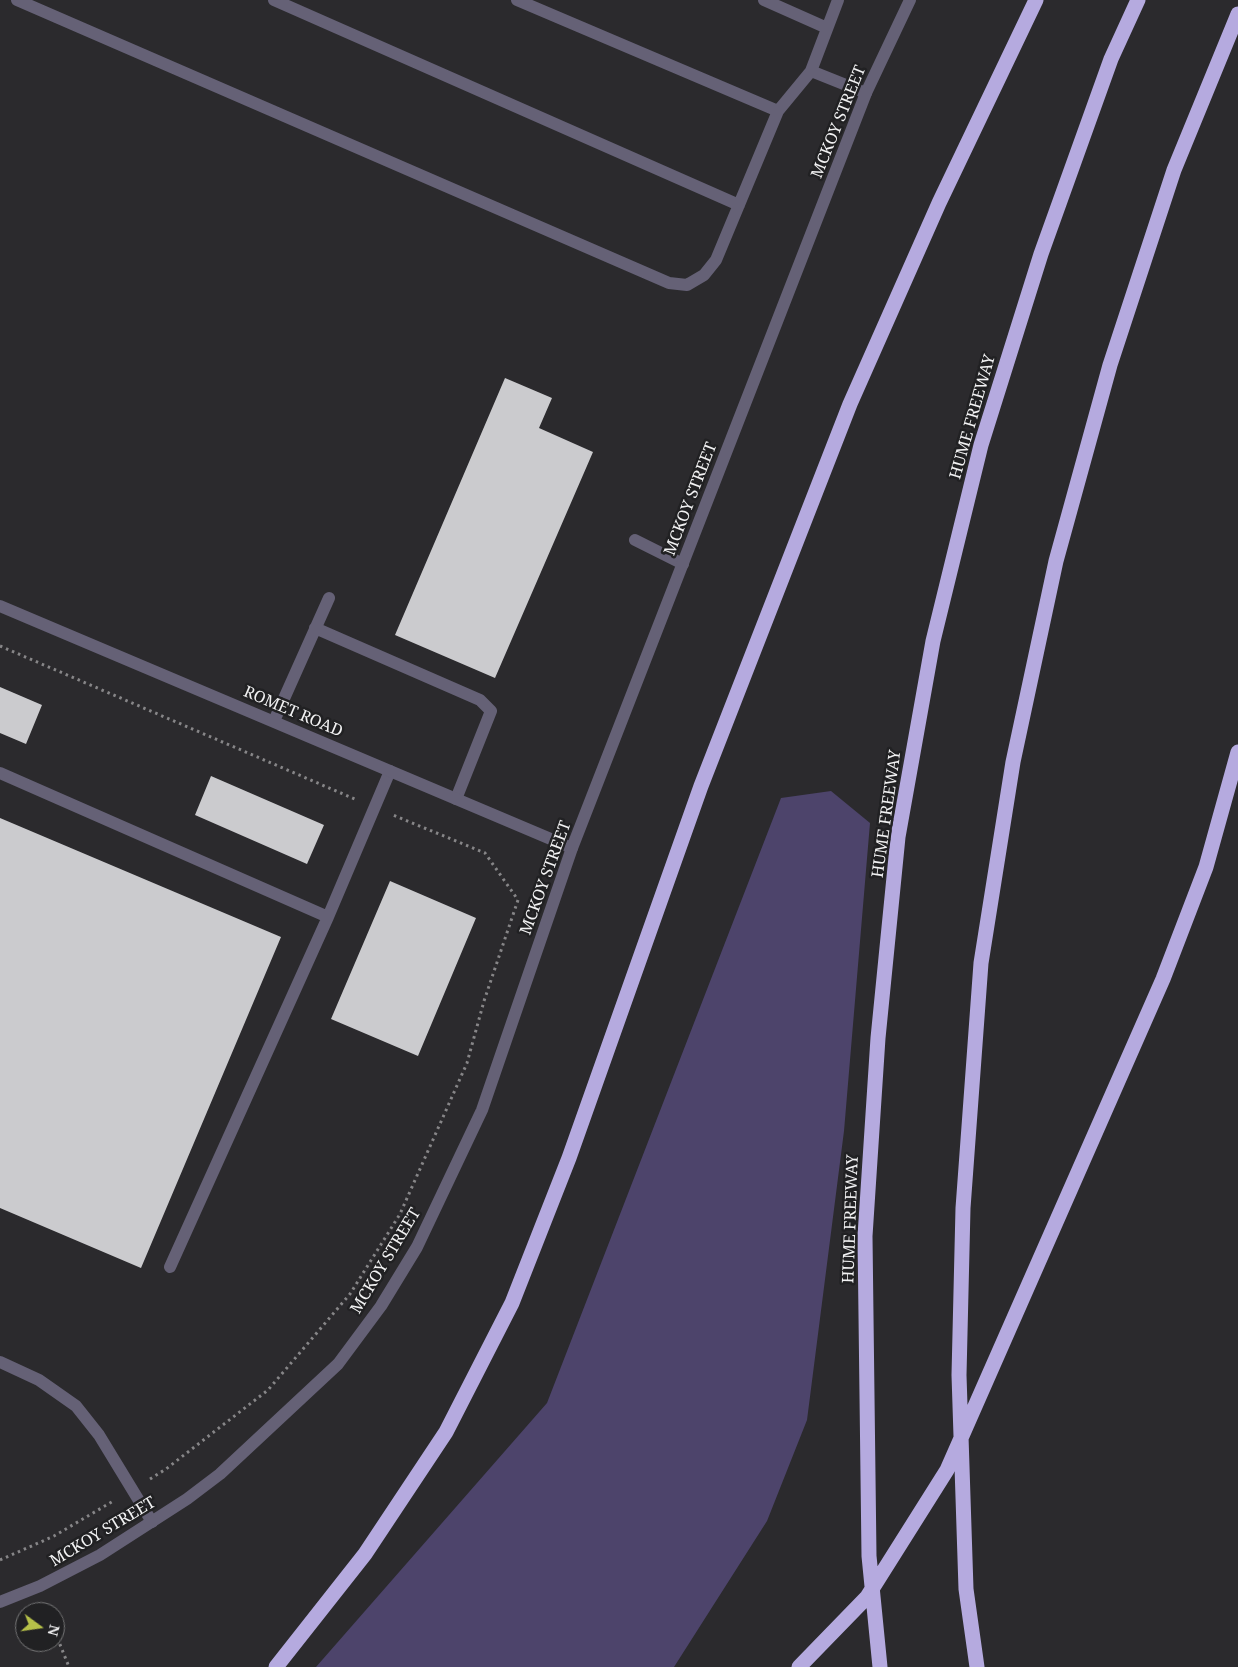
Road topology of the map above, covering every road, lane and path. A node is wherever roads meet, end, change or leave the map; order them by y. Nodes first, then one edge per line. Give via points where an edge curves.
1 (18, 0) edge
2 (274, 0) edge
3 (517, 0) edge
4 (764, 0) edge
5 (838, 0) edge
6 (910, 0) edge
7 (1036, 0) edge
8 (1138, 0) edge
9 (1238, 14) edge
10 (827, 28) junction
11 (811, 71) junction
12 (866, 93) junction
13 (778, 111) junction
14 (739, 205) junction
15 (635, 540) dead end
16 (683, 564) junction
17 (329, 598) dead end
18 (0, 606) edge
19 (315, 628) junction
20 (0, 646) edge
21 (274, 722) junction
22 (1238, 752) edge
23 (390, 771) junction
24 (0, 773) edge
25 (456, 799) junction
26 (375, 807) junction
27 (572, 848) junction
28 (328, 918) junction
29 (170, 1267) dead end
30 (0, 1362) edge
31 (131, 1490) junction
32 (152, 1522) junction
33 (0, 1560) edge
34 (0, 1602) edge
35 (63, 1652) edge
36 (69, 1667) edge
37 (276, 1667) edge
38 (799, 1667) edge
39 (880, 1667) edge
40 (977, 1667) edge

1 - 14 street via 669,283 687,285 704,275 716,260
2 - 14 street
3 - 13 street
4 - 10 street
5 - 10 street
6 - 12 street, MCKOY STREET
7 - 37 highway via 939,203 843,422 701,786 569,1158 512,1303 446,1432 365,1554
8 - 39 highway, HUME FREEWAY via 1111,59 1041,254 981,445 933,641 898,837 878,1038 865,1236 870,1556
9 - 40 highway via 1171,179 1110,366 1056,561 1012,762 981,964 964,1208 958,1375 966,1589
10 - 11 street
11 - 12 street
11 - 13 street
12 - 16 street, MCKOY STREET
13 - 14 street
15 - 16 street
16 - 27 street, MCKOY STREET
17 - 19 street
18 - 21 street, ROMET ROAD
19 - 21 street
19 - 25 street via 480,700 491,711
20 - 26 path
21 - 23 street, ROMET ROAD
22 - 38 highway via 1206,866 1163,979 947,1470 867,1597
23 - 25 street, ROMET ROAD
23 - 26 street
24 - 28 street
25 - 27 street, ROMET ROAD
26 - 28 street
26 - 31 path via 485,854 518,900 467,1063 400,1214 350,1294 268,1390 166,1470
27 - 32 street, MCKOY STREET via 482,1110 417,1248 338,1364 220,1474
28 - 29 street
30 - 31 street via 40,1380 76,1406 99,1435
31 - 32 street
31 - 33 path via 54,1536
32 - 34 street, MCKOY STREET via 73,1570
35 - 36 path

